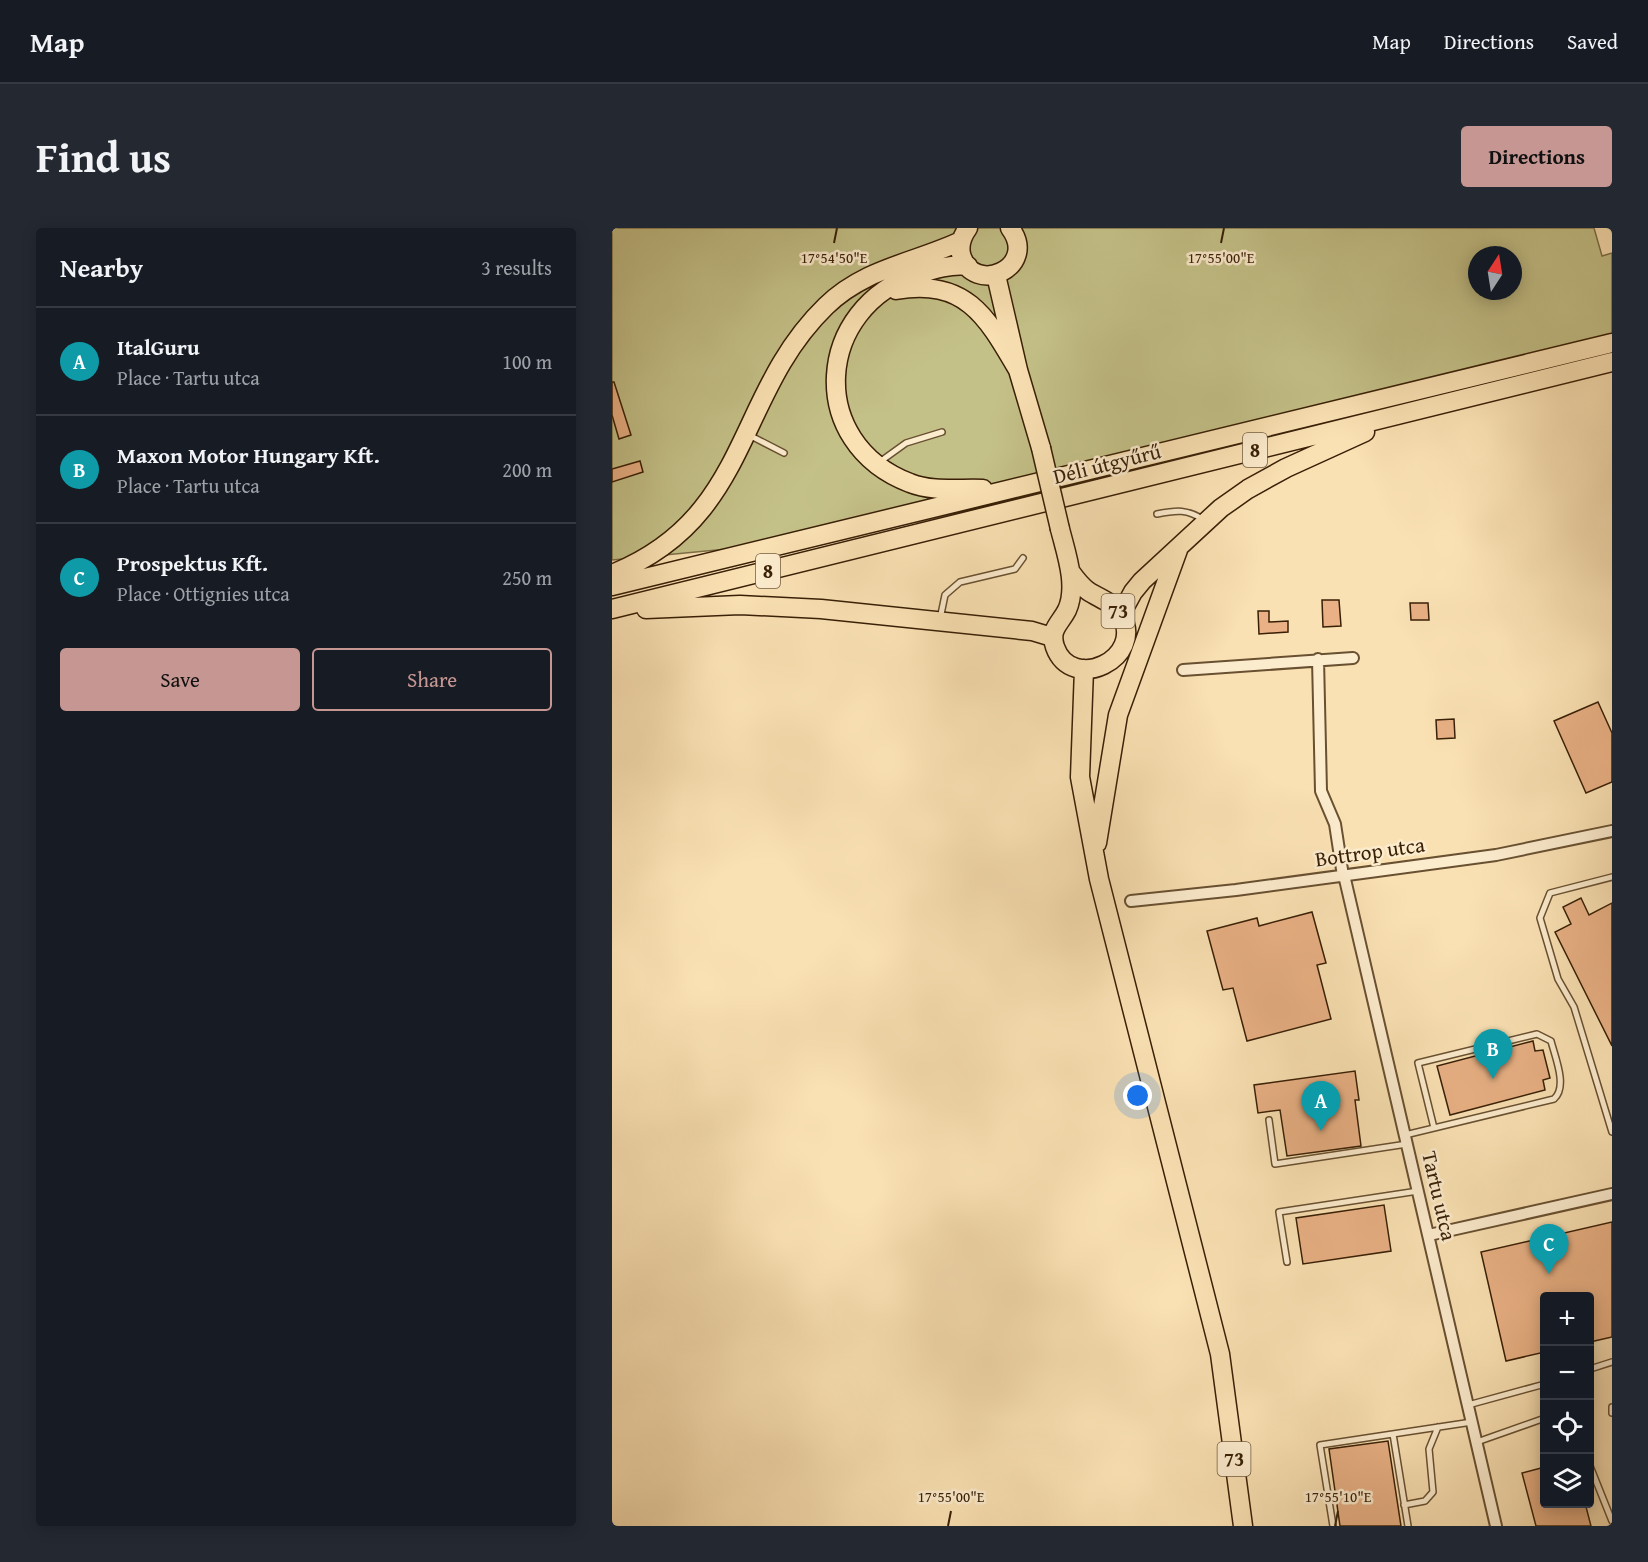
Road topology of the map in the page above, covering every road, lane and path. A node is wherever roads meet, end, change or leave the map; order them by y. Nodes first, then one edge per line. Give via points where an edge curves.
1 (1010, 228) edge
2 (964, 234) edge
3 (968, 266) junction
4 (996, 275) junction
5 (874, 297) junction
6 (1612, 343) edge
7 (1612, 362) edge
8 (1018, 370) junction
9 (1405, 413) junction
10 (942, 432) dead end
11 (747, 434) junction
12 (784, 453) dead end
13 (875, 466) junction
14 (1020, 486) junction
15 (1157, 514) dead end
16 (1206, 521) junction
17 (1181, 543) junction
18 (1023, 558) dead end
19 (1070, 571) junction
20 (612, 574) edge
21 (612, 586) edge
22 (612, 610) edge
23 (1120, 614) junction
24 (939, 621) junction
25 (1052, 637) junction
26 (1353, 658) dead end
27 (1318, 659) junction
28 (1084, 669) junction
29 (1183, 670) dead end
30 (1612, 831) edge
31 (1095, 854) junction
32 (1343, 875) junction
33 (1612, 877) edge
34 (1131, 901) dead end
35 (1269, 1120) dead end
36 (1434, 1128) junction
37 (1612, 1132) edge
38 (1406, 1140) junction
39 (1418, 1191) junction
40 (1612, 1194) edge
41 (1429, 1236) junction
42 (1287, 1262) dead end
43 (1612, 1362) edge
44 (1594, 1368) edge
45 (1540, 1385) edge
46 (1468, 1405) junction
47 (1612, 1407) edge
48 (1612, 1413) edge
49 (1540, 1420) edge
50 (1472, 1422) junction
51 (1438, 1427) junction
52 (1394, 1434) junction
53 (1477, 1442) junction
54 (1594, 1476) edge
55 (1404, 1505) junction
56 (1612, 1521) edge
57 (1243, 1526) edge
58 (1332, 1526) edge
59 (1408, 1526) edge
60 (1496, 1526) edge

1 - 4 main road via 1016,236 1017,252 1010,267
2 - 3 main road via 960,250
2 - 11 main road via 872,274 826,306 788,350
3 - 4 main road via 980,274
3 - 5 main road via 956,265 909,277
4 - 8 main road
5 - 8 main road via 924,287 957,295 991,324
5 - 13 main road via 861,308 850,328 837,378 840,416 850,437
6 - 14 main road, Déli útgyűrű / 8
7 - 9 main road, Déli útgyűrű / 8
8 - 19 main road, bridge
9 - 16 main road via 1286,468 1248,489
9 - 22 main road, Déli útgyűrű / 8
10 - 13 lane via 906,443
11 - 12 lane
11 - 20 main road via 725,480 706,507 677,536
13 - 14 main road via 911,484 945,489
14 - 21 main road, Déli útgyűrű / 8
15 - 16 lane via 1180,509
16 - 17 main road
17 - 23 main road via 1132,592
17 - 31 main road via 1118,715
18 - 24 lane via 1015,569 960,582 945,594
19 - 23 main road, 73 via 1088,591 1111,603
19 - 25 main road via 1067,609
22 - 24 main road via 740,604
23 - 28 main road, 73 via 1125,640 1121,651 1106,665
24 - 25 main road via 1032,631
25 - 28 main road via 1059,655
26 - 27 street
27 - 29 street
27 - 32 street, Tartu utca via 1321,791 1335,824
28 - 31 main road, 73 via 1080,777
30 - 32 street, Bottrop utca via 1496,855
31 - 57 main road, 73 via 1220,1354
32 - 34 street, Bottrop utca
32 - 38 street, Tartu utca
33 - 37 lane via 1550,893 1540,918 1558,978 1574,1007
35 - 38 lane via 1275,1164
36 - 36 lane via 1554,1099 1561,1085 1551,1041 1537,1034 1418,1063
36 - 38 lane
38 - 39 street, Tartu utca
39 - 41 street, Tartu utca
39 - 42 lane via 1280,1212
40 - 41 street
41 - 46 street, Tartu utca
43 - 44 lane
45 - 46 lane
46 - 50 street, Tartu utca
47 - 48 lane
49 - 53 lane
50 - 51 lane
50 - 53 street, Tartu utca
51 - 52 lane
51 - 55 lane via 1429,1449 1433,1492 1425,1501
52 - 55 lane
52 - 58 lane via 1320,1445
53 - 60 street, Tartu utca
54 - 56 lane
55 - 59 lane

